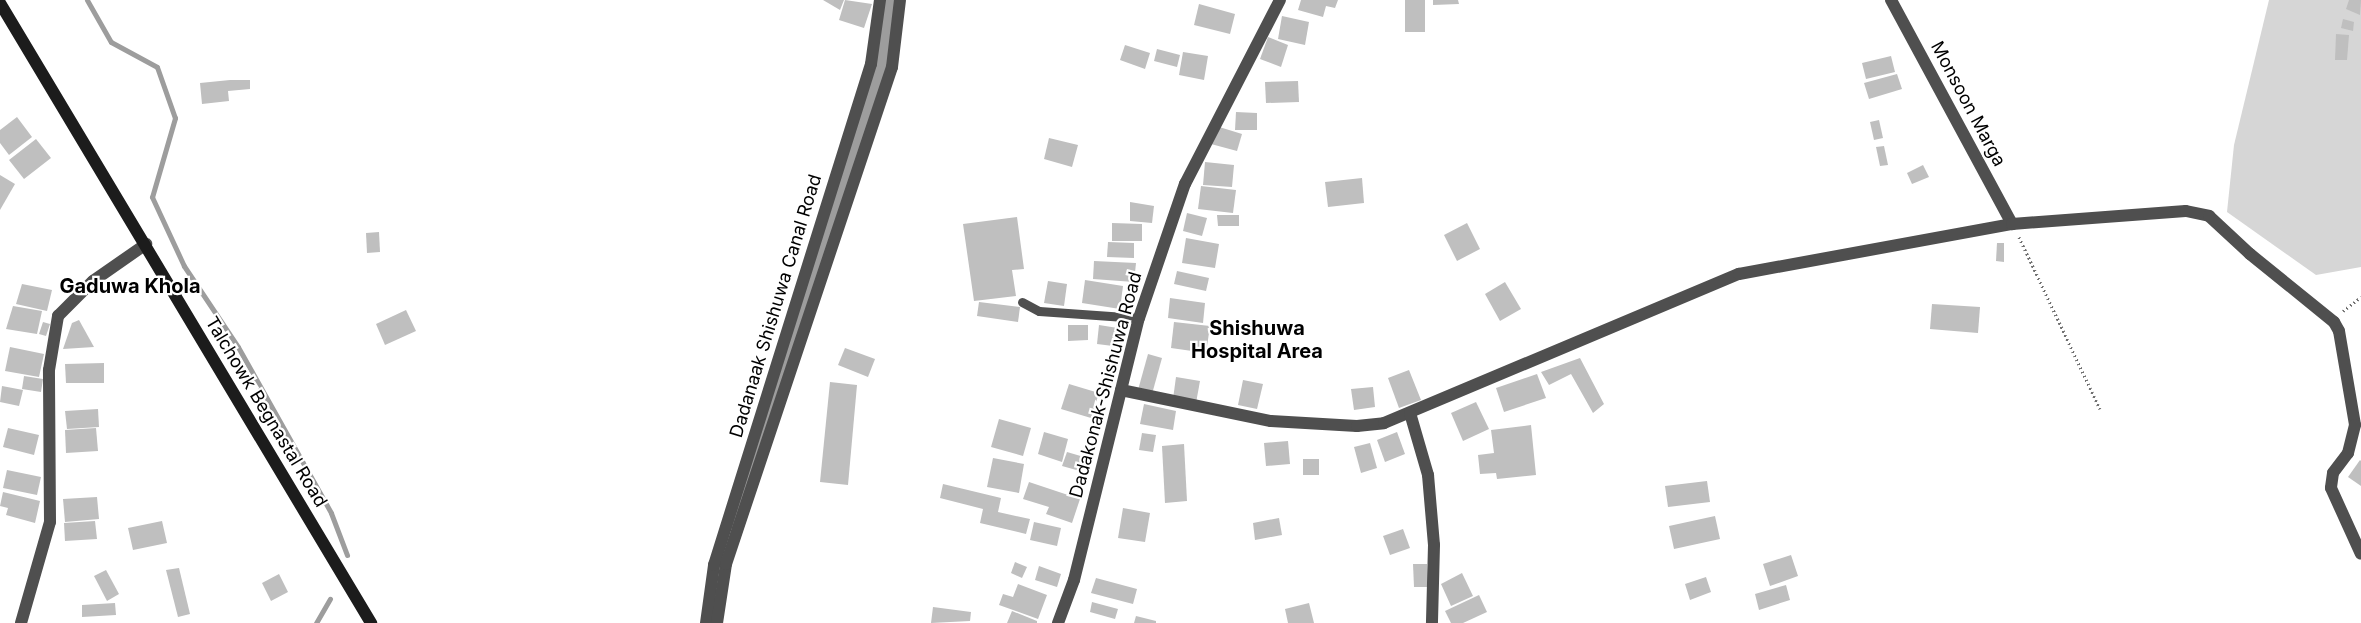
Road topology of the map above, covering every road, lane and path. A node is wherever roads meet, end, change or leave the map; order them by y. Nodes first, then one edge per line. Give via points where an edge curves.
1 (880, 0) edge
2 (900, 0) edge
3 (1280, 0) edge
4 (1891, 0) edge
5 (0, 3) edge
6 (2012, 224) junction
7 (146, 244) junction
8 (2361, 297) edge
9 (1022, 302) dead end
10 (1139, 318) junction
11 (2334, 322) junction
12 (1120, 390) junction
13 (2100, 409) dead end
14 (1410, 413) junction
15 (2361, 555) edge
16 (21, 623) edge
17 (371, 623) edge
18 (706, 623) edge
19 (717, 623) edge
20 (1058, 623) edge
21 (1432, 623) edge

1 - 18 street, Dadanaak Shishuwa Canal Road via 871,64 714,565
2 - 19 street, Dadanaak Shishuwa Canal Road via 892,67 726,564
3 - 10 street, Dadakonak-Shishuwa Road via 1185,184
4 - 6 street, Monsoon Marga
5 - 7 main road, Talchowk Begnastal Road
6 - 11 street via 2186,211 2210,216
6 - 13 path
6 - 14 street via 1739,274
7 - 16 street via 93,281 58,316 49,370 50,522
7 - 17 main road, Talchowk Begnastal Road
8 - 11 path via 2350,302
9 - 10 lane via 1039,312
10 - 12 street, Dadakonak-Shishuwa Road
11 - 15 street via 2351,388 2355,425 2348,453 2333,473 2331,488
12 - 14 street via 1271,422 1384,423
12 - 20 street, Dadakonak-Shishuwa Road via 1074,580
14 - 21 street via 1428,475 1434,545

